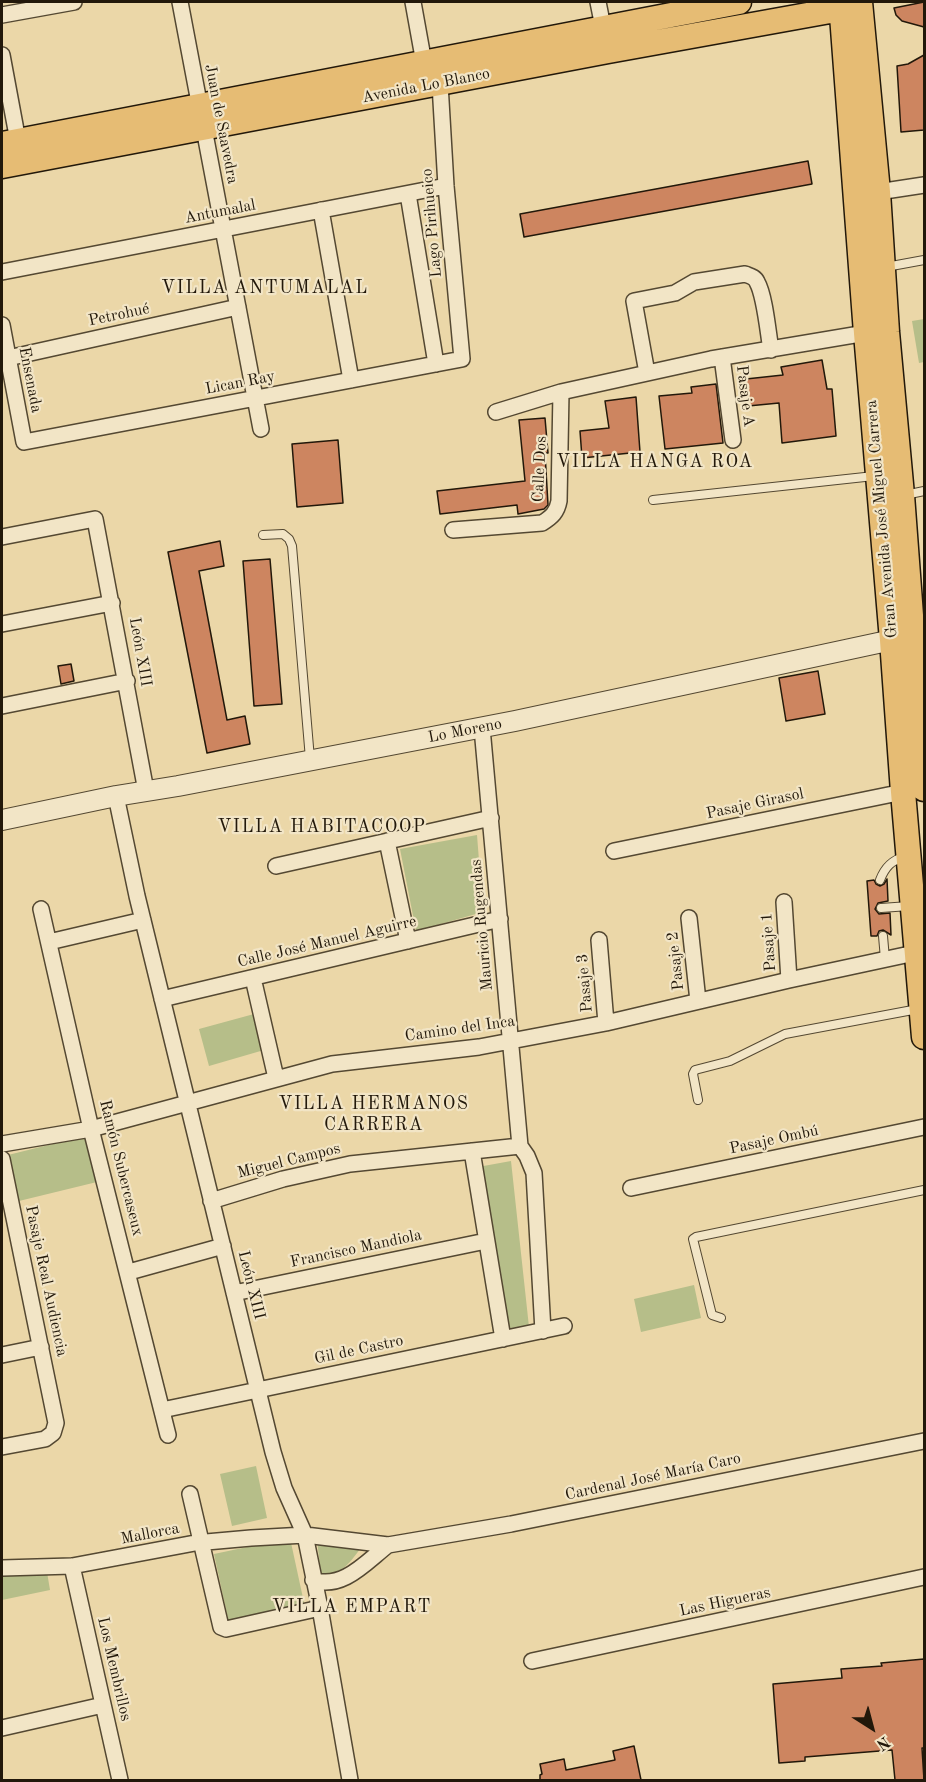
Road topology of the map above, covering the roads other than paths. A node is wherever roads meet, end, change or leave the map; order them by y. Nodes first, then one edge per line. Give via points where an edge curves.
1 (74, 2) edge
2 (180, 2) edge
3 (413, 2) edge
4 (598, 2) edge
5 (739, 2) edge
6 (847, 3) edge
7 (2, 15) edge
8 (606, 40) junction
9 (2, 55) edge
10 (424, 63) junction
11 (440, 84) junction
12 (202, 117) junction
13 (10, 142) edge
14 (2, 166) edge
15 (924, 185) edge
16 (446, 186) junction
17 (878, 192) junction
18 (408, 194) junction
19 (321, 210) junction
20 (223, 229) junction
21 (924, 260) edge
22 (872, 269) junction
23 (2, 272) edge
24 (238, 308) junction
25 (2, 325) edge
26 (866, 333) junction
27 (771, 350) junction
28 (722, 357) junction
29 (8, 358) junction
30 (462, 359) joint
31 (436, 364) junction
32 (647, 373) junction
33 (351, 380) junction
34 (561, 392) junction
35 (255, 398) junction
36 (496, 412) dead end
37 (261, 429) dead end
38 (733, 440) dead end
39 (24, 442) joint
40 (878, 476) junction
41 (913, 493) edge
42 (653, 500) dead end
43 (453, 530) dead end
44 (262, 535) dead end
45 (2, 537) edge
46 (112, 603) junction
47 (2, 624) edge
48 (910, 633) edge
49 (127, 681) junction
50 (2, 706) edge
51 (482, 728) junction
52 (311, 761) junction
53 (914, 790) edge
54 (146, 791) junction
55 (116, 796) junction
56 (491, 818) junction
57 (2, 820) edge
58 (387, 841) junction
59 (614, 851) dead end
60 (909, 856) junction
61 (276, 866) dead end
62 (880, 880) dead end
63 (784, 902) dead end
64 (913, 906) junction
65 (881, 908) dead end
66 (41, 909) dead end
67 (689, 918) dead end
68 (500, 919) junction
69 (143, 920) junction
70 (883, 936) dead end
71 (408, 940) junction
72 (599, 940) dead end
73 (49, 942) junction
74 (921, 951) edge
75 (885, 959) junction
76 (253, 978) junction
77 (789, 980) junction
78 (162, 999) junction
79 (698, 1001) junction
80 (922, 1009) junction
81 (606, 1023) junction
82 (924, 1037) edge
83 (509, 1042) junction
84 (276, 1078) junction
85 (698, 1100) dead end
86 (187, 1102) junction
87 (924, 1127) edge
88 (91, 1129) junction
89 (2, 1144) edge
90 (520, 1146) junction
91 (472, 1151) junction
92 (2, 1159) edge
93 (631, 1188) dead end
94 (924, 1190) edge
95 (212, 1201) junction
96 (486, 1240) junction
97 (223, 1246) junction
98 (129, 1272) junction
99 (234, 1293) junction
100 (721, 1318) dead end
101 (564, 1326) dead end
102 (543, 1331) junction
103 (503, 1339) junction
104 (41, 1347) junction
105 (2, 1355) edge
106 (258, 1389) junction
107 (162, 1410) junction
108 (168, 1435) dead end
109 (924, 1441) edge
110 (2, 1447) edge
111 (190, 1494) dead end
112 (305, 1535) junction
113 (202, 1542) junction
114 (388, 1545) junction
115 (72, 1566) junction
116 (2, 1568) edge
117 (924, 1577) edge
118 (313, 1580) junction
119 (320, 1608) junction
120 (532, 1661) dead end
121 (103, 1705) junction
122 (2, 1728) edge
123 (120, 1780) edge
124 (350, 1780) edge

1 - 7 street
2 - 12 street, Juan de Saavedra
3 - 10 street
4 - 8 street
5 - 8 main road, Avenida Lo Blanco
6 - 8 main road, Avenida Lo Blanco
6 - 17 main road, Gran Avenida José Miguel Carrera
6 - 22 main road, Gran Avenida José Miguel Carrera
8 - 10 main road, Avenida Lo Blanco
8 - 11 main road, Avenida Lo Blanco
9 - 13 street
10 - 12 main road, Avenida Lo Blanco
11 - 12 main road, Avenida Lo Blanco
11 - 16 street, Lago Pirihueico
12 - 13 main road, Avenida Lo Blanco
12 - 14 main road, Avenida Lo Blanco
12 - 20 street, Juan de Saavedra
15 - 17 street
16 - 18 street, Antumalal
16 - 30 street, Lago Pirihueico
17 - 22 main road, Gran Avenida José Miguel Carrera
18 - 19 street, Antumalal
18 - 31 street
19 - 20 street, Antumalal
19 - 33 street
20 - 23 street, Antumalal
20 - 24 street, Juan de Saavedra
21 - 22 lane
22 - 26 main road, Gran Avenida José Miguel Carrera
22 - 41 main road, Gran Avenida José Miguel Carrera
24 - 29 street, Petrohué
24 - 35 street, Juan de Saavedra
25 - 29 street, Ensenada
26 - 27 street
26 - 40 main road, Gran Avenida José Miguel Carrera
27 - 28 street
27 - 32 street via 760,292 753,277 745,274 694,282 675,293 634,302
28 - 32 street
28 - 38 street, Pasaje A
29 - 39 street, Ensenada
30 - 31 street, Lican Ray
31 - 33 street, Lican Ray
32 - 34 street
33 - 35 street, Lican Ray
34 - 36 street
34 - 43 street, Calle Dos via 559,501 551,518 542,523
35 - 37 street, Juan de Saavedra
35 - 39 street, Lican Ray
40 - 42 lane
40 - 48 main road, Gran Avenida José Miguel Carrera
41 - 48 main road, Gran Avenida José Miguel Carrera
44 - 52 lane via 283,534 292,546
45 - 46 street, León XIII via 95,519
46 - 47 street
46 - 49 street, León XIII
48 - 51 street, Lo Moreno
48 - 53 main road, Gran Avenida José Miguel Carrera
49 - 50 street
49 - 54 street, León XIII
51 - 52 street, Lo Moreno
51 - 56 street, Mauricio Rugendas
52 - 54 street, Lo Moreno
53 - 59 street, Pasaje Girasol
53 - 60 main road, Gran Avenida José Miguel Carrera
54 - 55 street, Lo Moreno
55 - 57 street, Lo Moreno
55 - 69 street, León XIII
56 - 58 street
56 - 68 street, Mauricio Rugendas
58 - 61 street
58 - 71 street
60 - 62 lane via 886,867
60 - 64 main road, Gran Avenida José Miguel Carrera
63 - 77 street, Pasaje 1
64 - 65 lane
64 - 74 main road, Gran Avenida José Miguel Carrera
66 - 73 street, Ramón Subercaseux
67 - 79 street, Pasaje 2
68 - 71 street, Calle José Manuel Aguirre
68 - 83 street, Mauricio Rugendas
69 - 73 street
69 - 78 street, León XIII
70 - 75 lane
71 - 76 street, Calle José Manuel Aguirre
72 - 81 street, Pasaje 3
73 - 88 street, Ramón Subercaseux
74 - 75 street, Camino del Inca
74 - 80 main road, Gran Avenida José Miguel Carrera
75 - 77 street, Camino del Inca
76 - 78 street, Calle José Manuel Aguirre
76 - 84 street
77 - 79 street, Camino del Inca
78 - 86 street, León XIII
79 - 81 street, Camino del Inca
80 - 82 main road, Gran Avenida José Miguel Carrera
80 - 85 lane via 785,1034 730,1061 695,1070
81 - 83 street, Camino del Inca
83 - 84 street, Camino del Inca via 350,1061
83 - 90 street, Mauricio Rugendas
84 - 86 street, Camino del Inca
86 - 88 street, Camino del Inca
86 - 95 street, León XIII
87 - 93 street, Pasaje Ombú
88 - 89 street, Camino del Inca
88 - 98 street, Ramón Subercaseux
90 - 91 street, Miguel Campos
90 - 102 street, Mauricio Rugendas via 534,1173
91 - 95 street, Miguel Campos via 350,1164
91 - 96 street
92 - 104 street, Pasaje Real Audiencia
94 - 100 lane via 696,1237 693,1239 712,1315
95 - 97 street, León XIII
96 - 99 street, Francisco Mandiola
96 - 103 street
97 - 98 street
97 - 99 street, León XIII
98 - 107 street, Ramón Subercaseux
99 - 106 street, León XIII
101 - 102 street, Gil de Castro
102 - 103 street, Gil de Castro
103 - 106 street, Gil de Castro
104 - 105 street
104 - 110 street, Pasaje Real Audiencia via 56,1423 53,1433 45,1439
106 - 107 street, Gil de Castro
106 - 112 street, León XIII via 278,1471
107 - 108 street, Ramón Subercaseux
109 - 114 street, Cardenal José María Caro
111 - 113 street
112 - 113 street, Mallorca
112 - 114 street, Cardenal José María Caro
112 - 118 street, León XIII
113 - 115 street, Mallorca
113 - 119 street via 219,1624 224,1628
114 - 118 street, Cardenal José María Caro via 341,1580
115 - 116 street, Mallorca
115 - 121 street, Los Membrillos
117 - 120 street, Las Higueras
118 - 119 street, León XIII
119 - 124 street, León XIII
121 - 122 street
121 - 123 street, Los Membrillos

